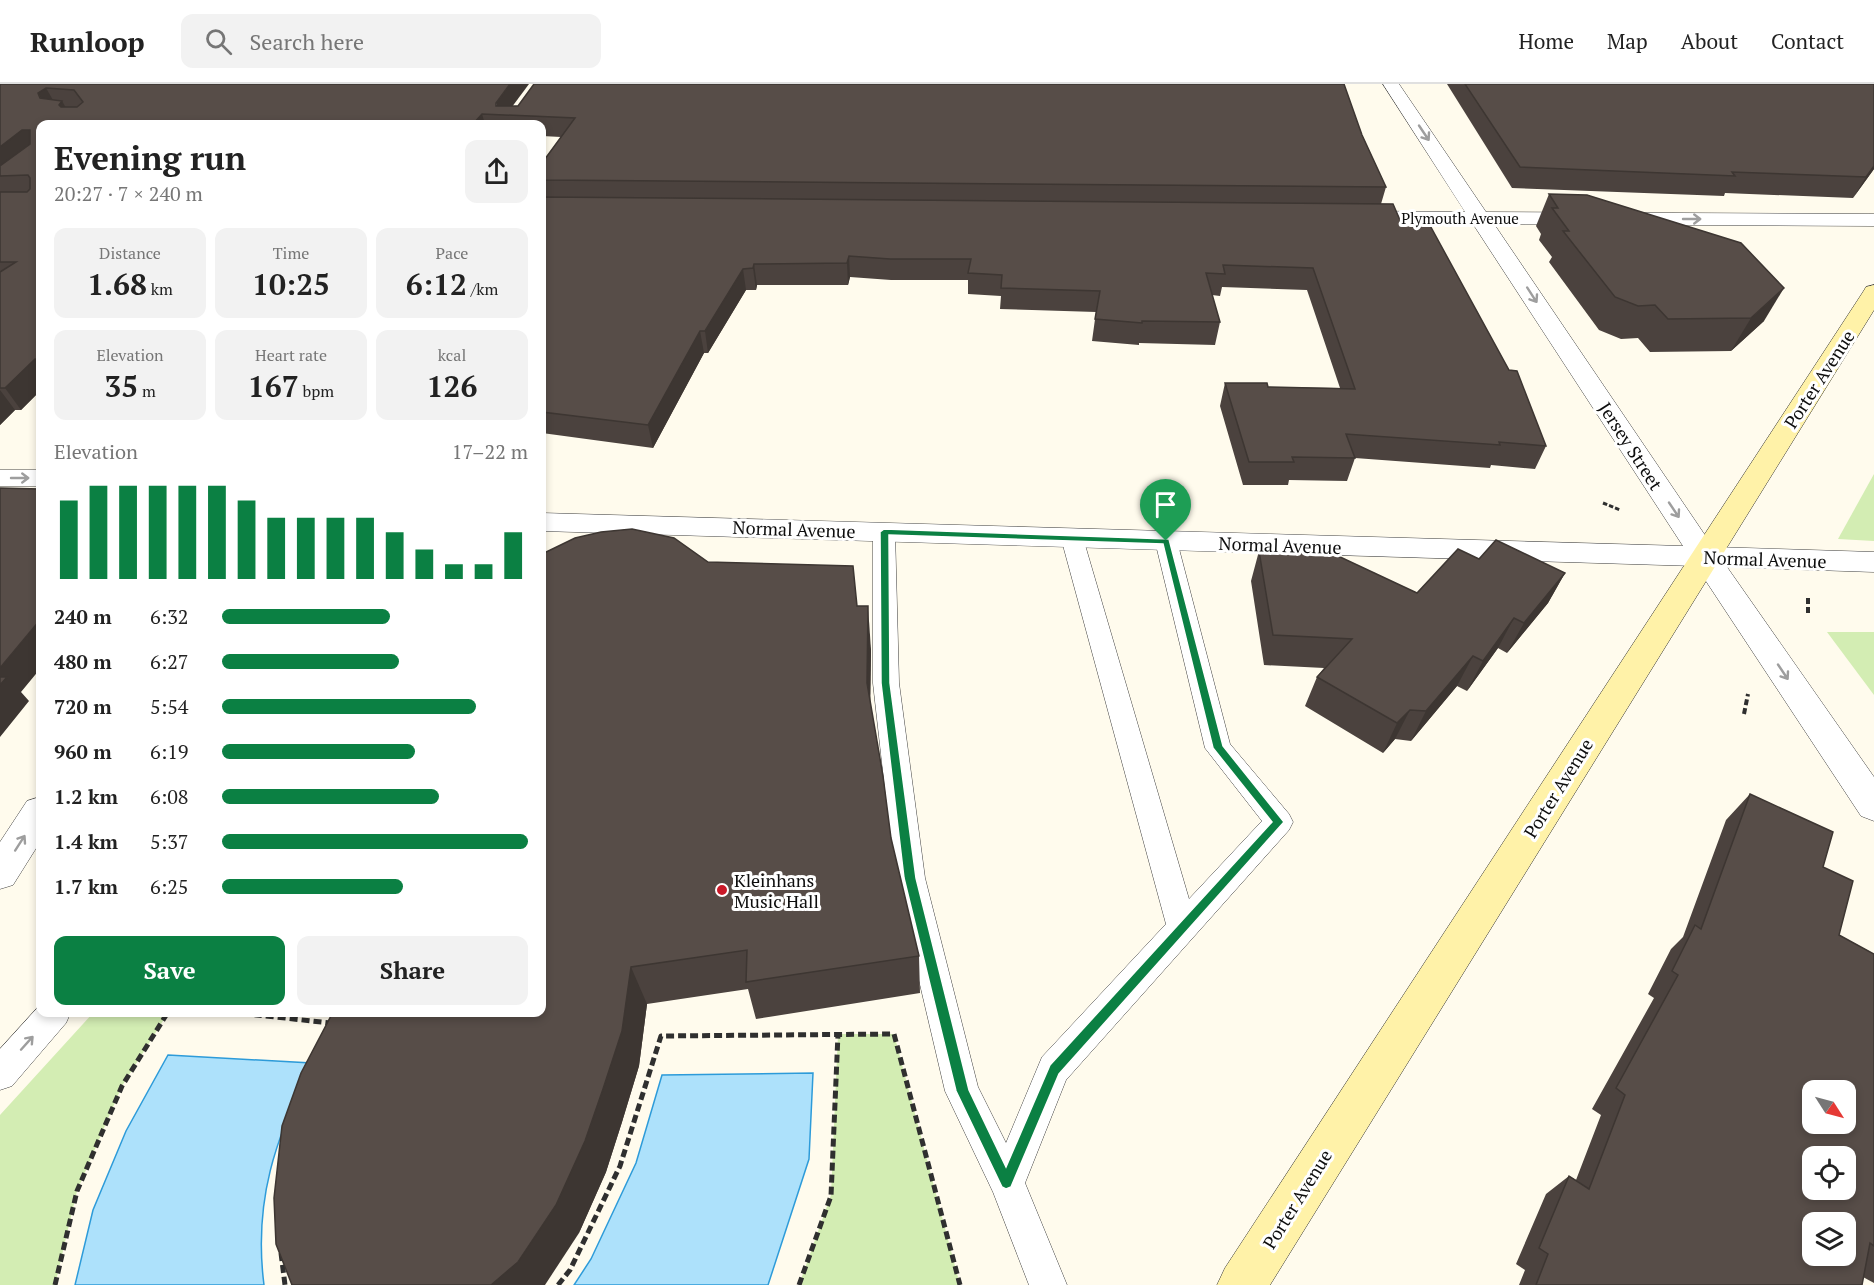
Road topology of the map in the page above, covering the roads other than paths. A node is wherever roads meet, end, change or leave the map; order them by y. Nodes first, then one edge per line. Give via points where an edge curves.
1 (1391, 84) edge
2 (1338, 217) edge
3 (1482, 218) junction
4 (1874, 220) edge
5 (1874, 292) edge
6 (0, 478) edge
7 (36, 478) edge
8 (546, 522) edge
9 (884, 532) junction
10 (1072, 538) junction
11 (1166, 541) junction
12 (1705, 558) junction
13 (1874, 562) edge
14 (1874, 807) edge
15 (36, 818) edge
16 (0, 873) edge
17 (1182, 927) junction
18 (51, 1017) edge
19 (0, 1074) edge
20 (1006, 1182) junction
21 (1048, 1285) edge
22 (1242, 1285) edge

1 -> 3 street, Jersey Street
2 - 3 street, Plymouth Avenue
3 -> 4 street, Plymouth Avenue
3 -> 12 street, Jersey Street
5 - 12 street, Porter Avenue
6 -> 7 street
8 - 9 street, Normal Avenue
9 - 10 street, Normal Avenue
9 - 20 lane via 885,683 910,878 962,1091
10 - 11 street, Normal Avenue
10 - 17 lane
11 - 12 street, Normal Avenue
11 - 17 lane via 1218,748 1279,822
12 - 13 street, Normal Avenue
12 -> 14 street, Jersey Street
12 - 22 street, Porter Avenue
16 -> 15 street
17 - 20 lane via 1054,1069
19 -> 18 lane
20 - 21 lane

